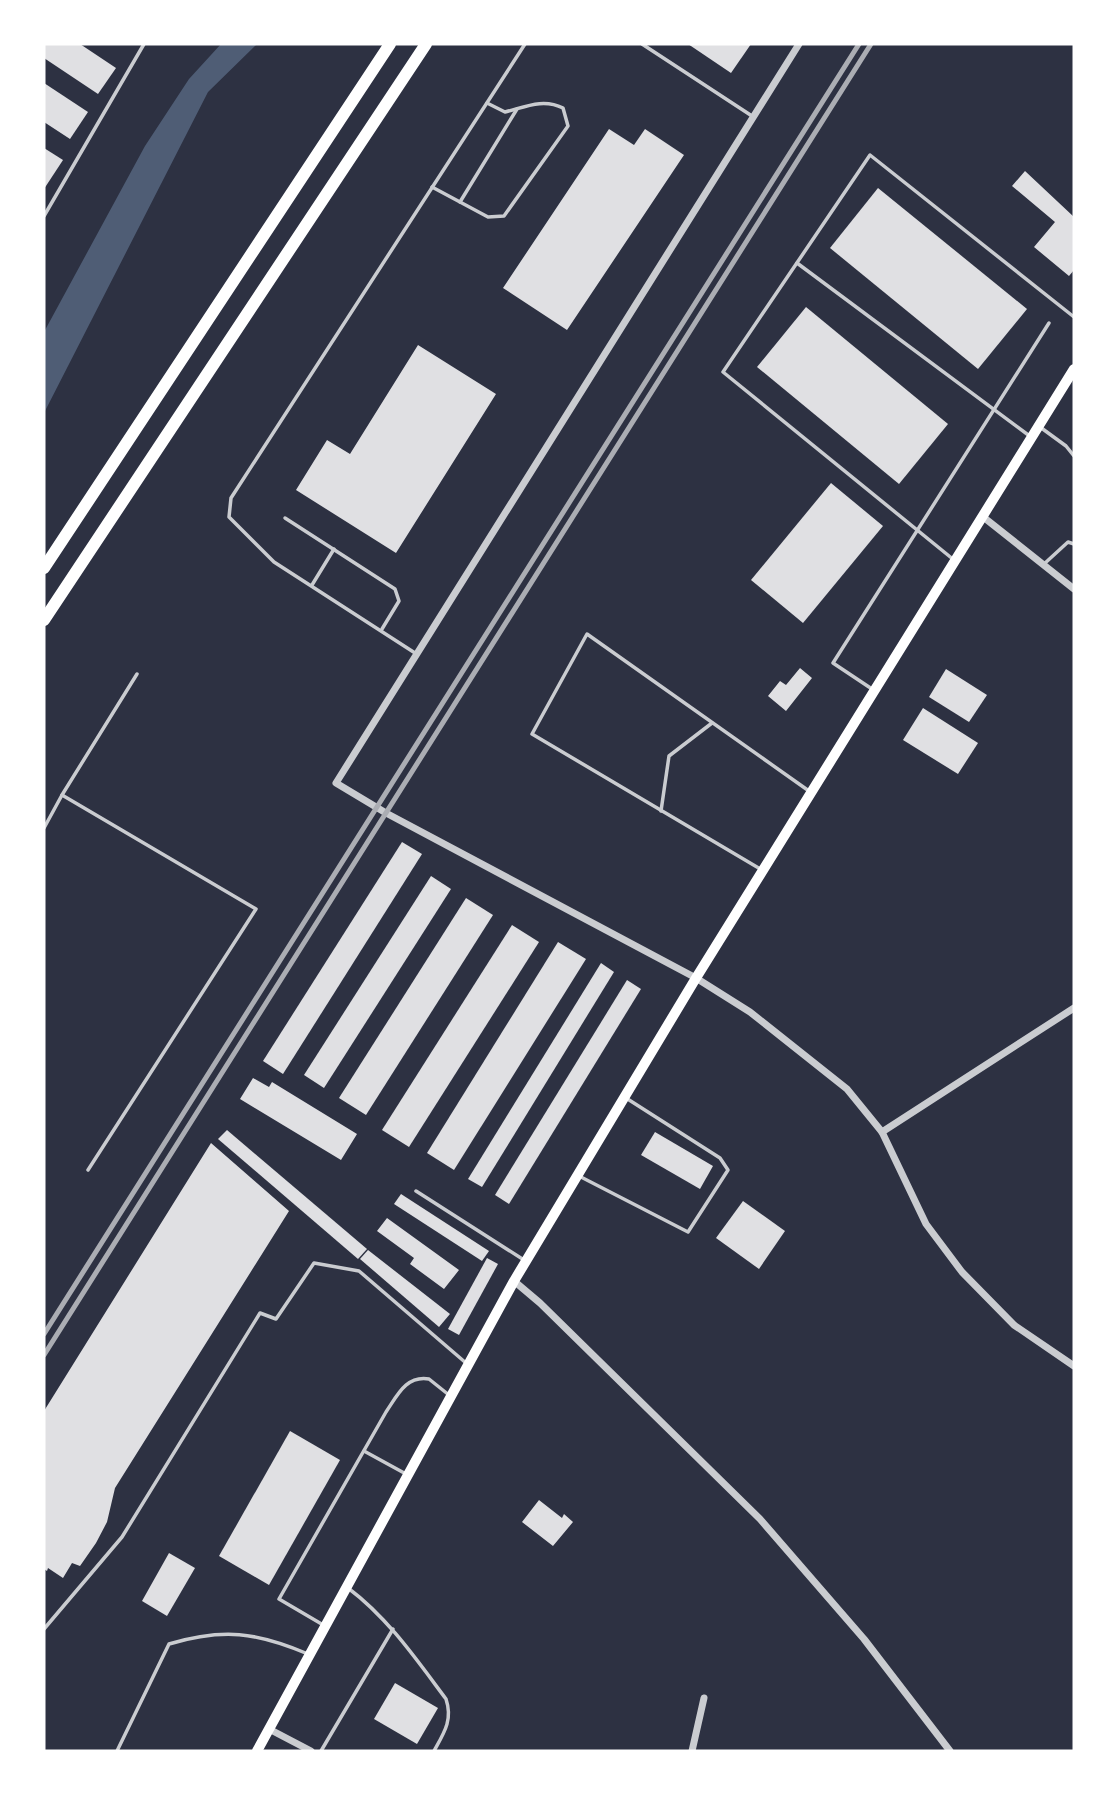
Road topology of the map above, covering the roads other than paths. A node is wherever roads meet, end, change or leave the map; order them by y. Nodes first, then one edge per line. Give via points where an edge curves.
1 (144, 44) edge
2 (390, 44) edge
3 (426, 44) edge
4 (526, 44) edge
5 (642, 44) edge
6 (799, 44) edge
7 (487, 103) junction
8 (517, 109) junction
9 (754, 118) junction
10 (432, 187) junction
11 (460, 202) junction
12 (44, 216) edge
13 (797, 263) junction
14 (1074, 317) edge
15 (1049, 323) dead end
16 (1074, 369) edge
17 (995, 410) junction
18 (1038, 426) junction
19 (1031, 438) junction
20 (1074, 456) edge
21 (982, 516) junction
22 (285, 518) dead end
23 (919, 531) junction
24 (1074, 544) edge
25 (334, 549) junction
26 (954, 560) junction
27 (1044, 565) junction
28 (44, 568) edge
29 (312, 585) junction
30 (1074, 589) edge
31 (44, 621) edge
32 (382, 630) junction
33 (415, 653) junction
34 (137, 674) dead end
35 (874, 690) junction
36 (712, 723) junction
37 (811, 792) junction
38 (62, 795) junction
39 (661, 811) junction
40 (44, 828) edge
41 (762, 870) junction
42 (696, 978) junction
43 (1074, 1008) edge
44 (624, 1097) junction
45 (881, 1132) junction
46 (88, 1170) dead end
47 (578, 1175) junction
48 (416, 1191) dead end
49 (526, 1261) junction
50 (514, 1281) junction
51 (468, 1364) junction
52 (1074, 1366) edge
53 (451, 1396) junction
54 (364, 1451) junction
55 (408, 1475) junction
56 (346, 1587) junction
57 (325, 1626) junction
58 (44, 1629) edge
59 (393, 1629) junction
60 (309, 1655) junction
61 (704, 1698) dead end
62 (269, 1729) junction
63 (117, 1751) edge
64 (257, 1751) edge
65 (311, 1751) edge
66 (321, 1751) edge
67 (434, 1751) edge
68 (692, 1751) edge
69 (950, 1751) edge

1 - 12 lane
2 - 28 highway
3 - 31 highway
4 - 7 lane
5 - 9 lane
6 - 9 street
7 - 8 lane via 505,112
7 - 10 lane
8 - 11 lane
8 - 11 lane via 553,103 564,108 568,126 505,216 488,217
9 - 33 street
10 - 11 lane
10 - 29 lane via 231,498 229,517 274,562
13 - 14 lane via 870,155
13 - 17 lane
13 - 23 lane via 723,372
15 - 17 lane
16 - 18 main road
17 - 19 lane
17 - 23 lane
18 - 19 main road
18 - 20 lane
19 - 21 main road
21 - 26 main road
21 - 27 street
22 - 25 lane
23 - 26 lane
23 - 35 lane via 833,663
24 - 27 lane via 1060,547
25 - 29 lane
25 - 32 lane via 398,594 399,601
26 - 35 main road
27 - 30 street
29 - 32 lane
32 - 33 lane
33 - 42 street via 336,783
34 - 38 lane
35 - 37 main road
36 - 37 lane
36 - 39 lane via 670,756
36 - 39 lane via 587,634 532,734
37 - 41 main road
38 - 40 lane
38 - 46 lane via 256,909
39 - 41 lane
41 - 42 main road
42 - 44 main road
42 - 45 street via 750,1012 847,1089
43 - 45 street
44 - 47 main road
44 - 47 lane via 720,1158 728,1170 688,1232
45 - 52 street via 926,1224 962,1272 1014,1325
47 - 49 main road
48 - 49 lane
49 - 50 main road
50 - 51 main road
50 - 69 street via 760,1519 864,1640
51 - 53 main road
51 - 58 lane via 359,1271 314,1263 276,1319 260,1313 122,1537
53 - 54 lane via 429,1379 412,1380 386,1412
53 - 55 main road
54 - 55 lane
54 - 57 lane via 279,1599
55 - 56 main road
56 - 57 main road
56 - 59 lane
57 - 60 main road
59 - 66 lane
59 - 67 lane via 446,1699 450,1711 447,1727
60 - 62 main road
60 - 63 lane via 244,1632 204,1634 169,1644
61 - 68 street
62 - 64 main road
62 - 65 street

